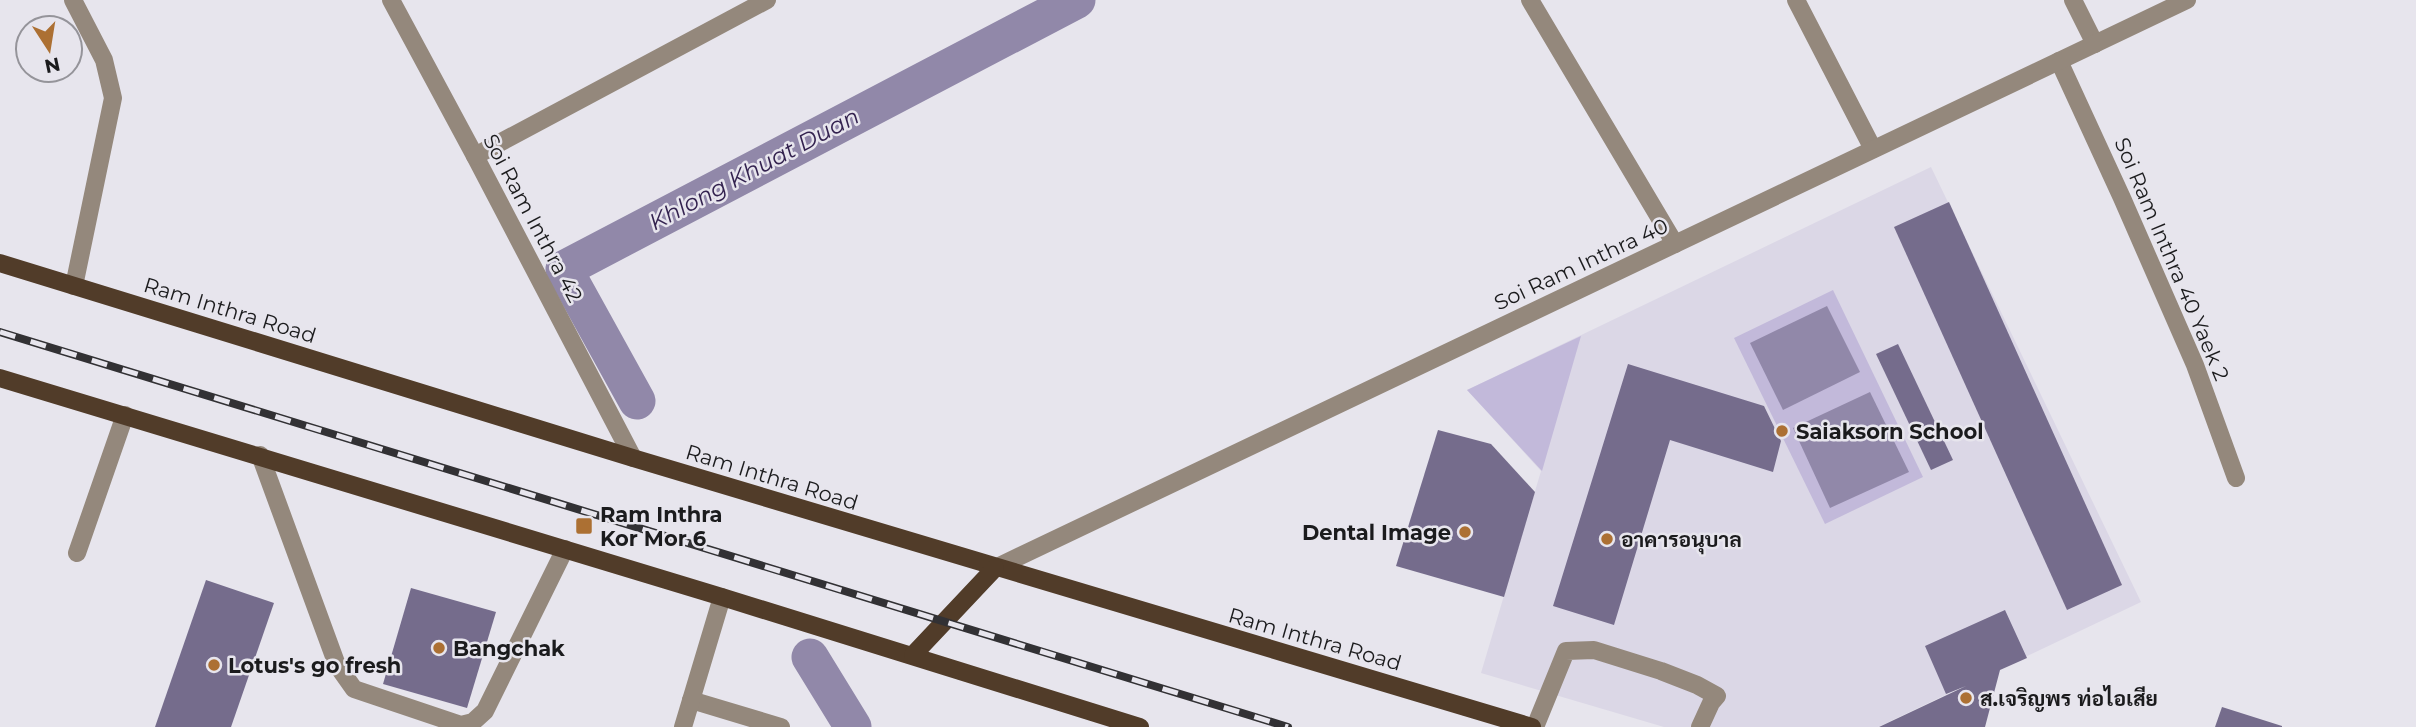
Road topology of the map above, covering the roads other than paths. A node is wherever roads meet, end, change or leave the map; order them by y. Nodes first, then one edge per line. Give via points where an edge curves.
1 (73, 0) edge
2 (391, 0) edge
3 (767, 0) edge
4 (1530, 0) edge
5 (1796, 0) edge
6 (2073, 0) edge
7 (2187, 0) edge
8 (2095, 44) junction
9 (2059, 61) junction
10 (1873, 149) junction
11 (475, 156) junction
12 (1675, 244) junction
13 (0, 263) edge
14 (74, 286) junction
15 (0, 378) edge
16 (125, 415) junction
17 (260, 455) junction
18 (633, 458) junction
19 (2236, 478) dead end
20 (565, 549) junction
21 (77, 553) dead end
22 (995, 568) junction
23 (722, 597) junction
24 (913, 655) junction
25 (691, 700) junction
26 (683, 727) edge
27 (781, 727) edge
28 (1140, 727) edge
29 (1533, 727) edge
30 (1700, 727) edge

1 - 14 street via 104,60 113,98
2 - 11 street, Soi Ram Inthra 42
3 - 11 street
4 - 12 street
5 - 10 street
6 - 8 street
7 - 8 street, Soi Ram Inthra 40
8 - 9 street, Soi Ram Inthra 40
9 - 10 street, Soi Ram Inthra 40
9 - 19 street, Soi Ram Inthra 40 Yaek 2 via 2195,365
10 - 12 street, Soi Ram Inthra 40
11 - 18 street, Soi Ram Inthra 42
12 - 22 street, Soi Ram Inthra 40
13 - 14 main road, Ram Inthra Road
14 - 18 main road, Ram Inthra Road
15 - 16 main road
16 - 17 main road
16 - 21 street
17 - 20 main road
17 - 20 street via 337,665 347,681 354,689 461,725 485,711
18 - 22 main road, Ram Inthra Road
20 - 23 main road
22 - 24 main road
22 - 29 main road, Ram Inthra Road
23 - 24 main road
23 - 25 street
24 - 28 main road
25 - 26 street
25 - 27 street
29 - 30 street via 1566,651 1594,650 1661,671 1717,696

